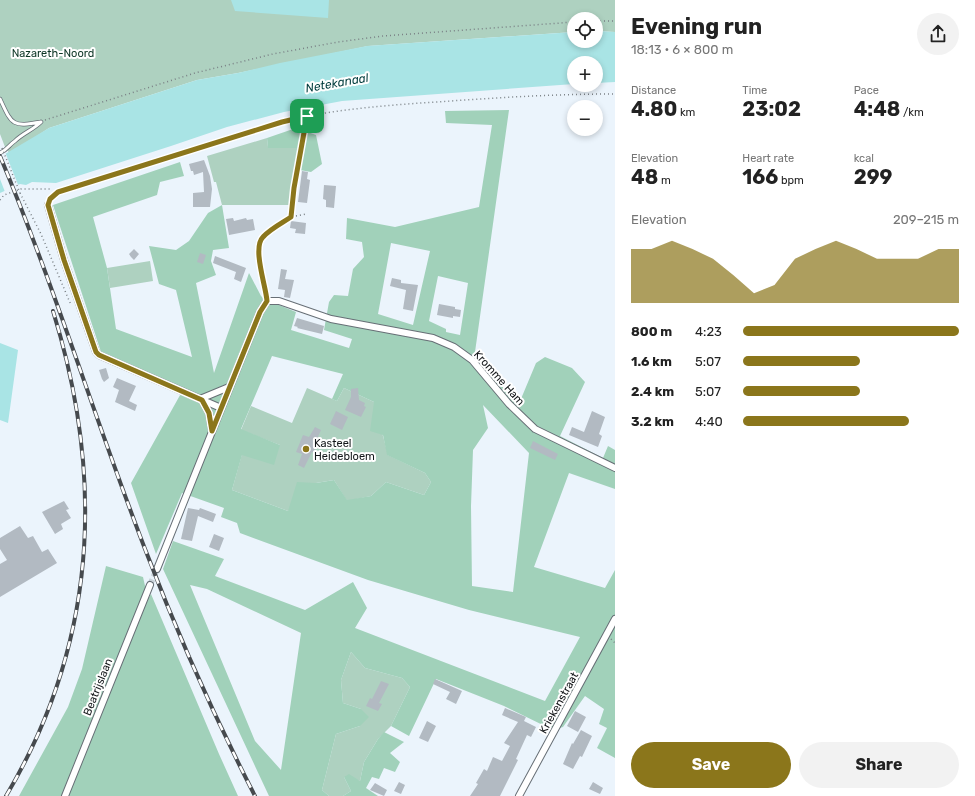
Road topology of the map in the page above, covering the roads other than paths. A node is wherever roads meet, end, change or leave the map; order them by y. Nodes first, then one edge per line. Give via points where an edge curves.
1 (0, 99) edge
2 (307, 116) road end
3 (0, 153) edge
4 (48, 205) joint
5 (229, 386) junction
6 (201, 399) junction
7 (221, 408) junction
8 (212, 431) junction
9 (615, 468) edge
10 (157, 569) tunnel mouth
11 (150, 585) tunnel mouth
12 (615, 619) edge
13 (65, 796) edge
14 (519, 796) edge

1 - 3 lane via 14,124 41,122
2 - 4 lane via 58,192 50,199
4 - 6 street via 96,352
5 - 6 street
5 - 7 street
5 - 9 street, Kromme Ham via 260,312 267,301 279,301 331,318 446,342 472,360 509,404 535,429
6 - 7 street
6 - 8 street via 209,413
7 - 8 street
8 - 10 street
11 - 13 street, Beatrijslaan
12 - 14 street, Kriekenstraat

